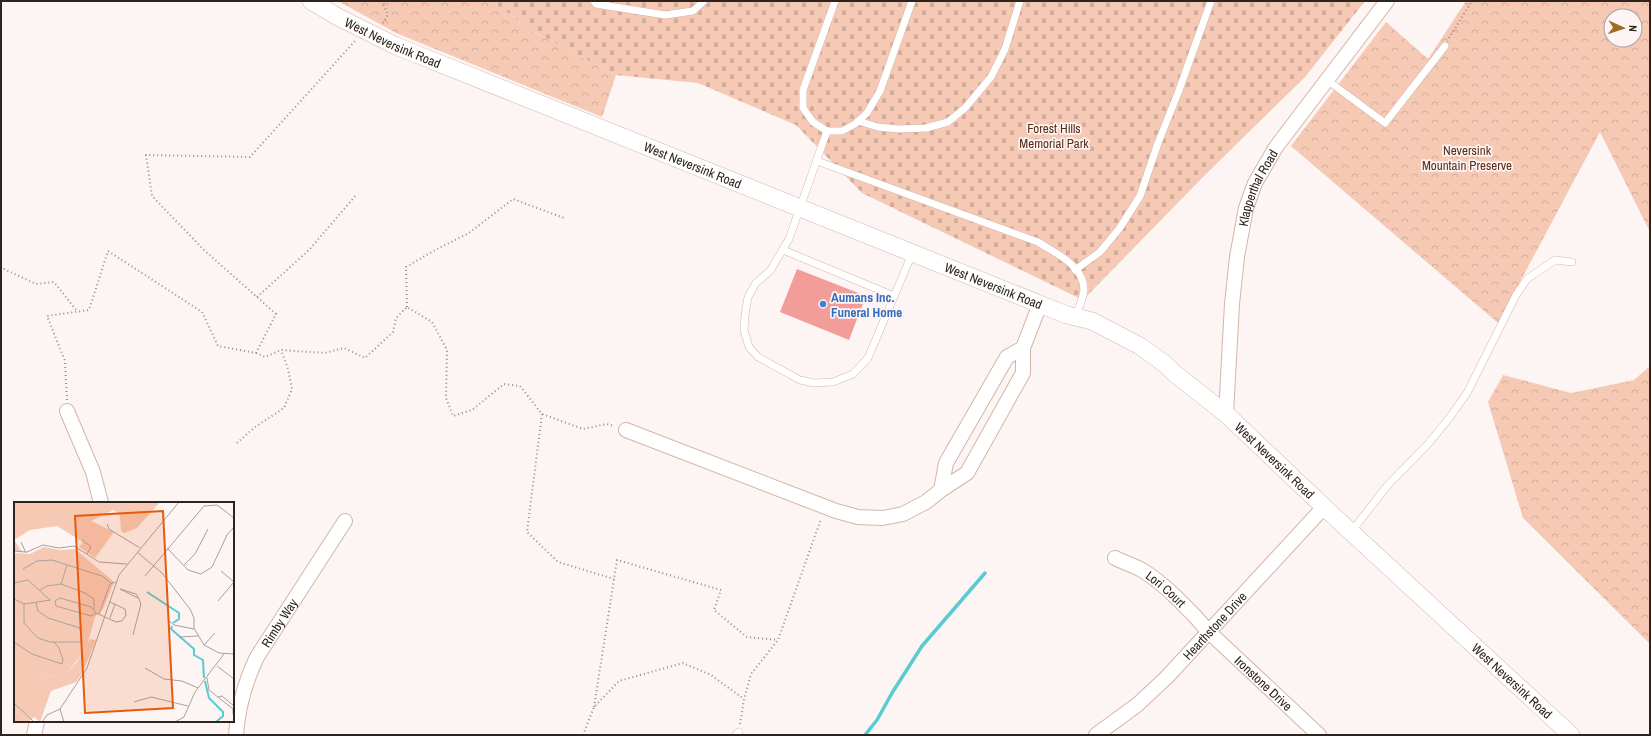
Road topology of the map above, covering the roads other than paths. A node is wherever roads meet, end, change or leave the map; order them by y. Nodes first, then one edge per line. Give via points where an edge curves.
1 (311, 1) edge
2 (594, 1) edge
3 (704, 1) edge
4 (835, 1) edge
5 (912, 1) edge
6 (1020, 1) edge
7 (1211, 1) edge
8 (1387, 1) edge
9 (1445, 46) road end
10 (1327, 80) junction
11 (858, 121) junction
12 (827, 131) junction
13 (817, 161) junction
14 (800, 209) junction
15 (783, 250) junction
16 (912, 254) junction
17 (1572, 262) dead end
18 (1075, 270) junction
19 (894, 296) junction
20 (1040, 304) junction
21 (1076, 317) junction
22 (1023, 348) junction
23 (67, 411) road end
24 (1226, 414) junction
25 (626, 430) road end
26 (940, 490) junction
27 (101, 502) edge
28 (1324, 507) junction
29 (345, 521) dead end
30 (1352, 531) junction
31 (1115, 558) dead end
32 (1209, 632) junction
33 (37, 722) edge
34 (34, 735) edge
35 (236, 735) edge
36 (1096, 735) edge
37 (1319, 735) edge
38 (1571, 735) edge

1 - 14 street, West Neversink Road via 369,34
2 - 3 lane via 596,4 664,15 694,11
4 - 12 lane via 803,90 803,108 813,122
5 - 11 lane via 880,91 867,113
6 - 11 lane via 1005,49 991,77 965,108 948,122 926,128 898,129
7 - 18 lane via 1140,196 1119,229 1100,252
8 - 10 street, Klapperthal Road
9 - 10 lane via 1385,123
10 - 24 street, Klapperthal Road via 1261,170 1246,208 1232,304
11 - 12 lane via 842,131
12 - 13 lane
13 - 14 lane
13 - 18 lane via 1038,242 1068,260
14 - 15 lane
14 - 16 street, West Neversink Road
15 - 19 lane
15 - 19 lane via 770,271 756,283 748,297 744,330 749,347 758,357 800,380 814,383 833,382 853,374 868,358
16 - 19 lane
16 - 20 street, West Neversink Road
17 - 30 lane via 1555,260 1527,279 1516,295 1467,393 1437,433 1387,486
18 - 21 lane via 1081,277 1084,290
20 - 21 street, West Neversink Road
20 - 22 street
21 - 24 street, West Neversink Road via 1092,321 1140,346
22 - 26 street via 1007,357 946,463
22 - 26 street via 1023,373 967,473
23 - 27 street via 93,472
24 - 28 street, West Neversink Road
25 - 26 street via 836,511 858,516 884,518 903,514 926,502
28 - 30 street, West Neversink Road
28 - 32 street, Hearthstone Drive
29 - 35 street, Rimby Way via 257,657 242,695
30 - 38 street, West Neversink Road
31 - 32 street, Lori Court via 1141,570 1158,582
32 - 36 street, Hearthstone Drive via 1137,705
32 - 37 street, Ironstone Drive
33 - 34 street

